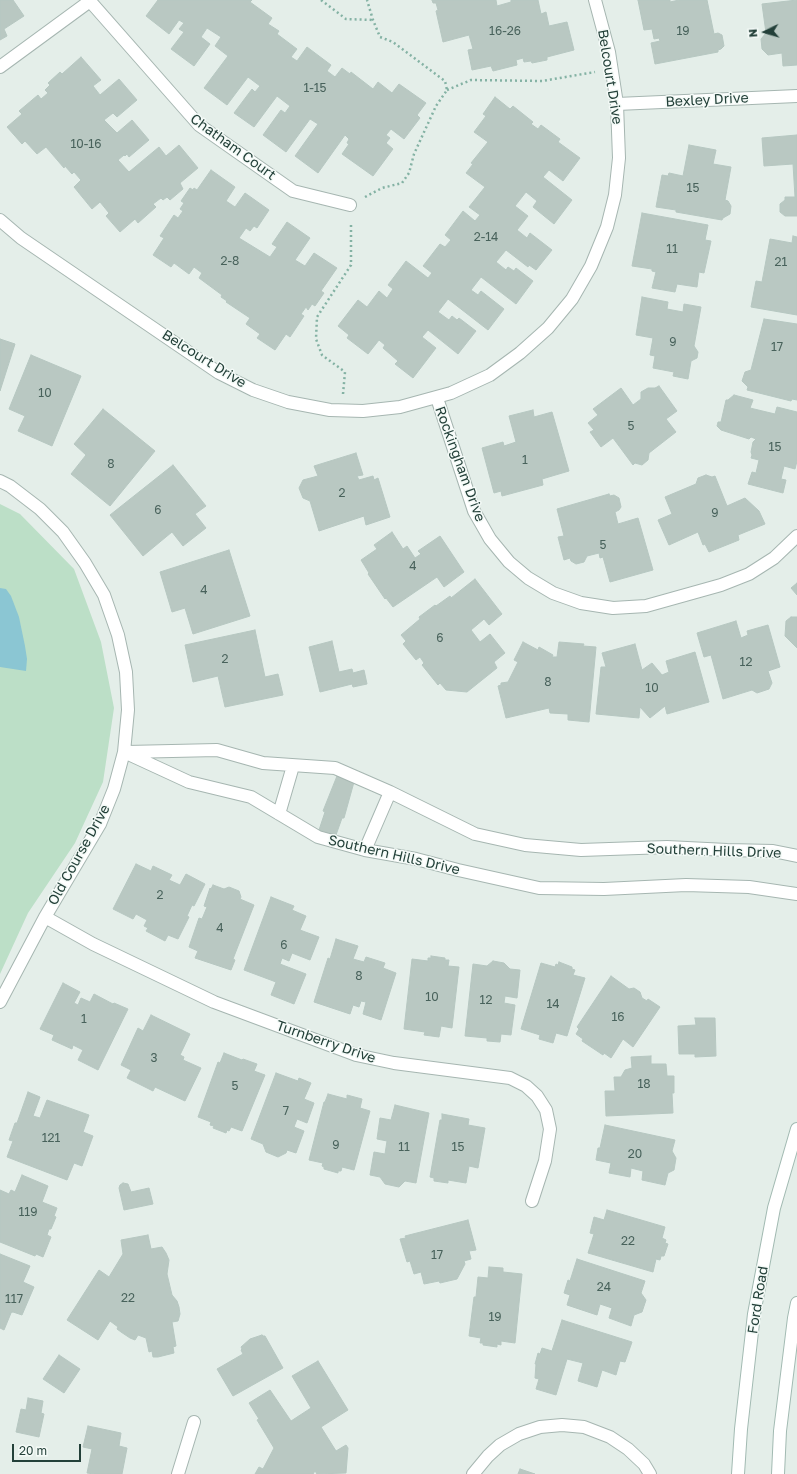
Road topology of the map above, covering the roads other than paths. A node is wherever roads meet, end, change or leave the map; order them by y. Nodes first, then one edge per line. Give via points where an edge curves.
1 (89, 0) edge
2 (595, 0) edge
3 (0, 67) edge
4 (797, 96) edge
5 (617, 104) junction
6 (350, 205) road end
7 (0, 220) edge
8 (437, 398) junction
9 (0, 481) edge
10 (797, 536) edge
11 (124, 752) junction
12 (293, 766) junction
13 (390, 792) junction
14 (279, 814) junction
15 (365, 850) junction
16 (797, 856) edge
17 (797, 894) edge
18 (45, 917) junction
19 (0, 1002) edge
20 (797, 1129) edge
21 (532, 1201) dead end
22 (797, 1303) edge
23 (194, 1422) dead end
24 (178, 1474) edge
25 (473, 1474) edge
26 (650, 1474) edge
27 (738, 1474) edge
28 (778, 1474) edge

1 - 3 street, Chatham Court
1 - 6 street, Chatham Court via 199,125 293,191
2 - 5 street, Belcourt Drive via 609,52
4 - 5 street, Bexley Drive
5 - 8 street, Belcourt Drive via 619,158 615,195 607,227 591,266 572,299 548,328 520,353 490,375
7 - 8 street, Belcourt Drive via 21,238 219,373 253,390 288,402 330,410 363,411 400,407
8 - 10 street, Rockingham Drive via 474,511 490,540 509,562 528,578 553,593 581,603 613,608 646,606 721,585 749,574 774,558
9 - 11 street, Old Course Drive via 40,509 63,532 86,563 104,595 118,635 126,672 128,710
11 - 12 street, Southern Hills Drive via 217,750 263,763
11 - 14 street, Southern Hills Drive via 188,782 251,797
11 - 18 street, Old Course Drive via 100,824
12 - 13 street, Southern Hills Drive via 335,768
12 - 14 street
13 - 15 street
13 - 16 street, Southern Hills Drive via 475,834 525,845 581,850 667,847 773,851
14 - 15 street, Southern Hills Drive via 318,837
15 - 17 street, Southern Hills Drive via 416,859 539,888 604,889 686,885 749,888
18 - 19 street, Old Course Drive
18 - 21 street, Turnberry Drive via 94,944 214,1002 356,1055 394,1063 510,1078 526,1086 537,1096 546,1110 550,1129 545,1162
20 - 27 street, Ford Road via 774,1208 754,1314
22 - 28 street via 780,1431
23 - 24 street
25 - 26 street via 500,1445 540,1427 562,1425 584,1427 610,1437 628,1449 644,1464

